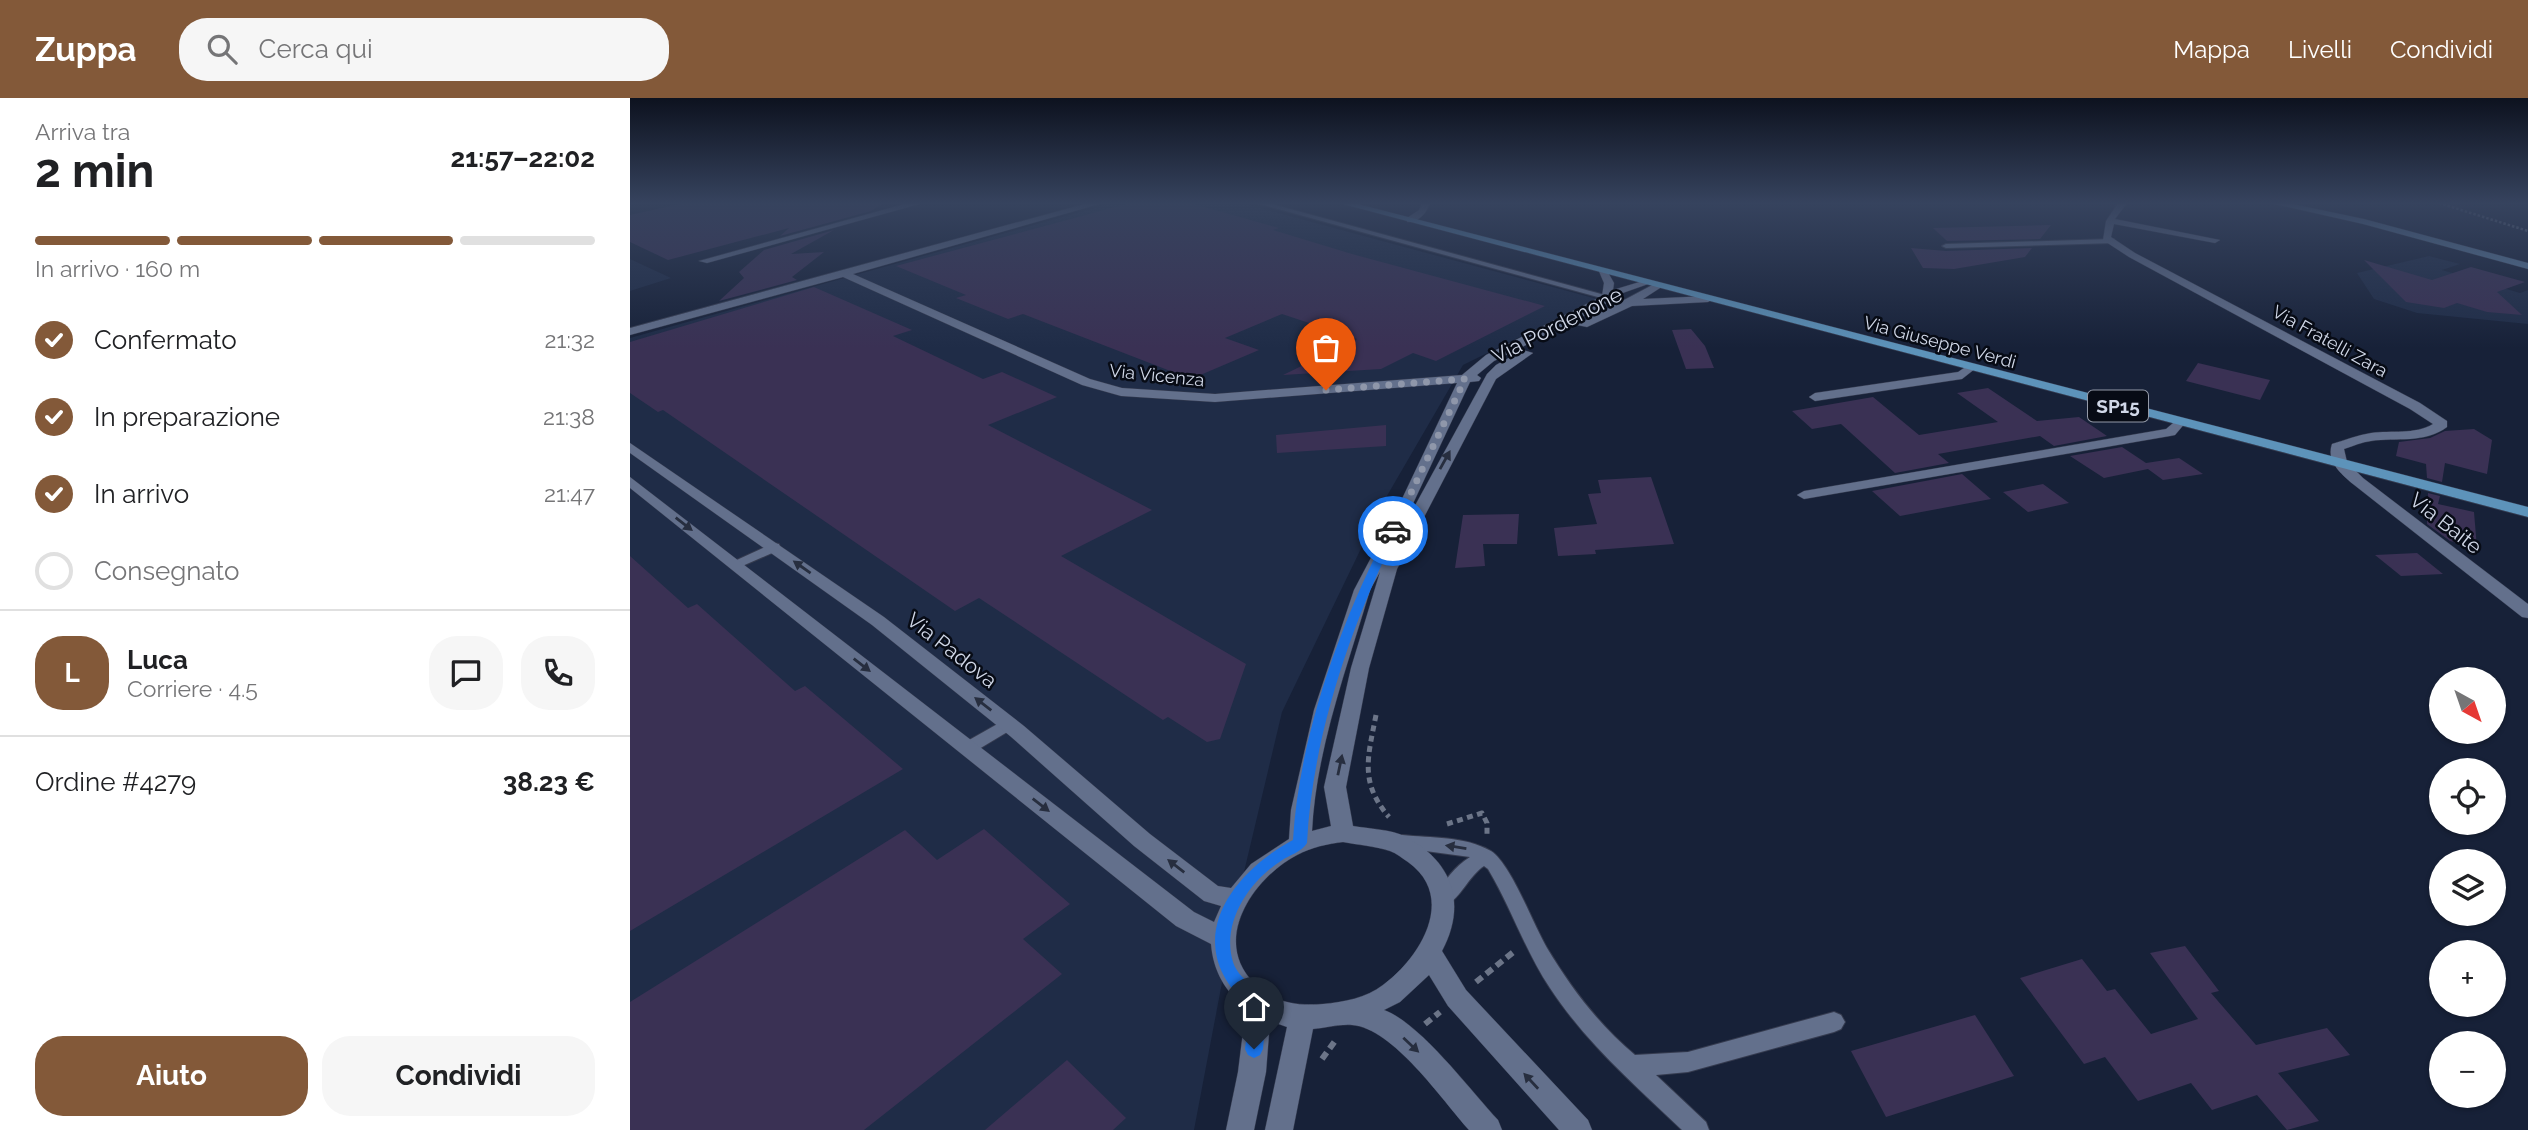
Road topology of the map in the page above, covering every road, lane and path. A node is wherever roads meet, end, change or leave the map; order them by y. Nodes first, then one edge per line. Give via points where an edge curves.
1 (740, 251) edge
2 (923, 251) edge
3 (1437, 251) edge
4 (1527, 251) edge
5 (2129, 251) edge
6 (2473, 251) edge
7 (704, 261) dead end
8 (2528, 266) edge
9 (1602, 271) junction
10 (843, 273) junction
11 (1651, 284) junction
12 (1607, 297) junction
13 (1708, 299) junction
14 (1630, 303) junction
15 (630, 332) edge
16 (1970, 368) junction
17 (1491, 377) junction
18 (1465, 379) junction
19 (1815, 397) dead end
20 (2179, 422) junction
21 (630, 447) edge
22 (2340, 464) junction
23 (630, 481) edge
24 (1804, 495) dead end
25 (1412, 509) junction
26 (2528, 512) edge
27 (774, 547) junction
28 (735, 564) junction
29 (2528, 613) edge
30 (1377, 707) dead end
31 (1008, 724) junction
32 (968, 748) junction
33 (1434, 828) dead end
34 (1343, 832) junction
35 (1402, 833) junction
36 (1300, 843) junction
37 (1487, 858) junction
38 (1444, 897) junction
39 (1234, 899) junction
40 (1222, 938) junction
41 (1430, 955) junction
42 (1467, 976) dead end
43 (1472, 985) dead end
44 (1259, 1004) junction
45 (1352, 1013) junction
46 (1303, 1018) junction
47 (1834, 1022) dead end
48 (1631, 1066) junction
49 (1240, 1130) edge
50 (1279, 1130) edge
51 (1488, 1130) edge
52 (1578, 1130) edge
53 (1698, 1130) edge

1 - 7 street
2 - 10 street
3 - 12 lane
4 - 9 main road, Via Giuseppe Verdi / SP15
5 - 22 street, Via Fratelli Zara via 2442,424 2436,430 2367,437 2337,447
6 - 8 street
9 - 11 main road, Via Giuseppe Verdi / SP15
9 - 12 street via 1609,283
10 - 15 street
10 - 18 street, Via Vicenza via 1086,382 1121,392 1215,398
11 - 12 street, Via Pordenone
11 - 13 main road, Via Giuseppe Verdi / SP15
11 - 14 street, Via Pordenone
12 - 14 lane
12 - 18 street, Via Pordenone via 1490,358
13 - 14 street
13 - 16 main road, Via Giuseppe Verdi / SP15
14 - 17 street, Via Pordenone via 1514,359
16 - 19 street via 1962,375
16 - 20 main road, Via Giuseppe Verdi / SP15
17 - 18 street, Via Vicenza
25 -> 17 street, Via Pordenone
18 - 25 street, Via Pordenone
20 - 22 main road, Via Giuseppe Verdi / SP15
20 - 24 street via 2170,432
21 - 27 street, Via Padova
22 - 26 main road, Via Giuseppe Verdi / SP15
22 - 29 street, Via Baite
23 -> 28 street
34 -> 25 street, Via Pordenone via 1335,787 1360,668
25 - 36 street, Via Pordenone via 1362,590 1324,710 1302,810
27 - 28 lane
31 -> 27 street, Via Padova via 878,621
28 -> 32 street
30 - 35 path via 1366,775 1369,793
31 - 32 lane
39 -> 31 street, Via Padova via 1212,894 1142,840
32 -> 40 street via 1185,919
33 - 37 path via 1482,813 1487,822
34 - 35 street
34 - 36 street
37 -> 35 lane via 1471,849
35 - 38 street via 1437,875
36 - 39 street via 1274,857
37 - 38 lane via 1479,859 1460,876
37 - 48 lane via 1503,878 1572,1007 1603,1044
38 - 41 street via 1443,926
39 - 40 street
40 - 44 street via 1225,964 1238,986
41 - 45 street via 1411,979 1384,999
52 -> 41 street via 1457,998
42 - 43 path
44 - 46 street
44 - 49 street
45 - 46 street
45 -> 51 street via 1385,1023 1406,1040
46 - 50 street
47 - 48 lane via 1688,1062
48 - 53 lane

